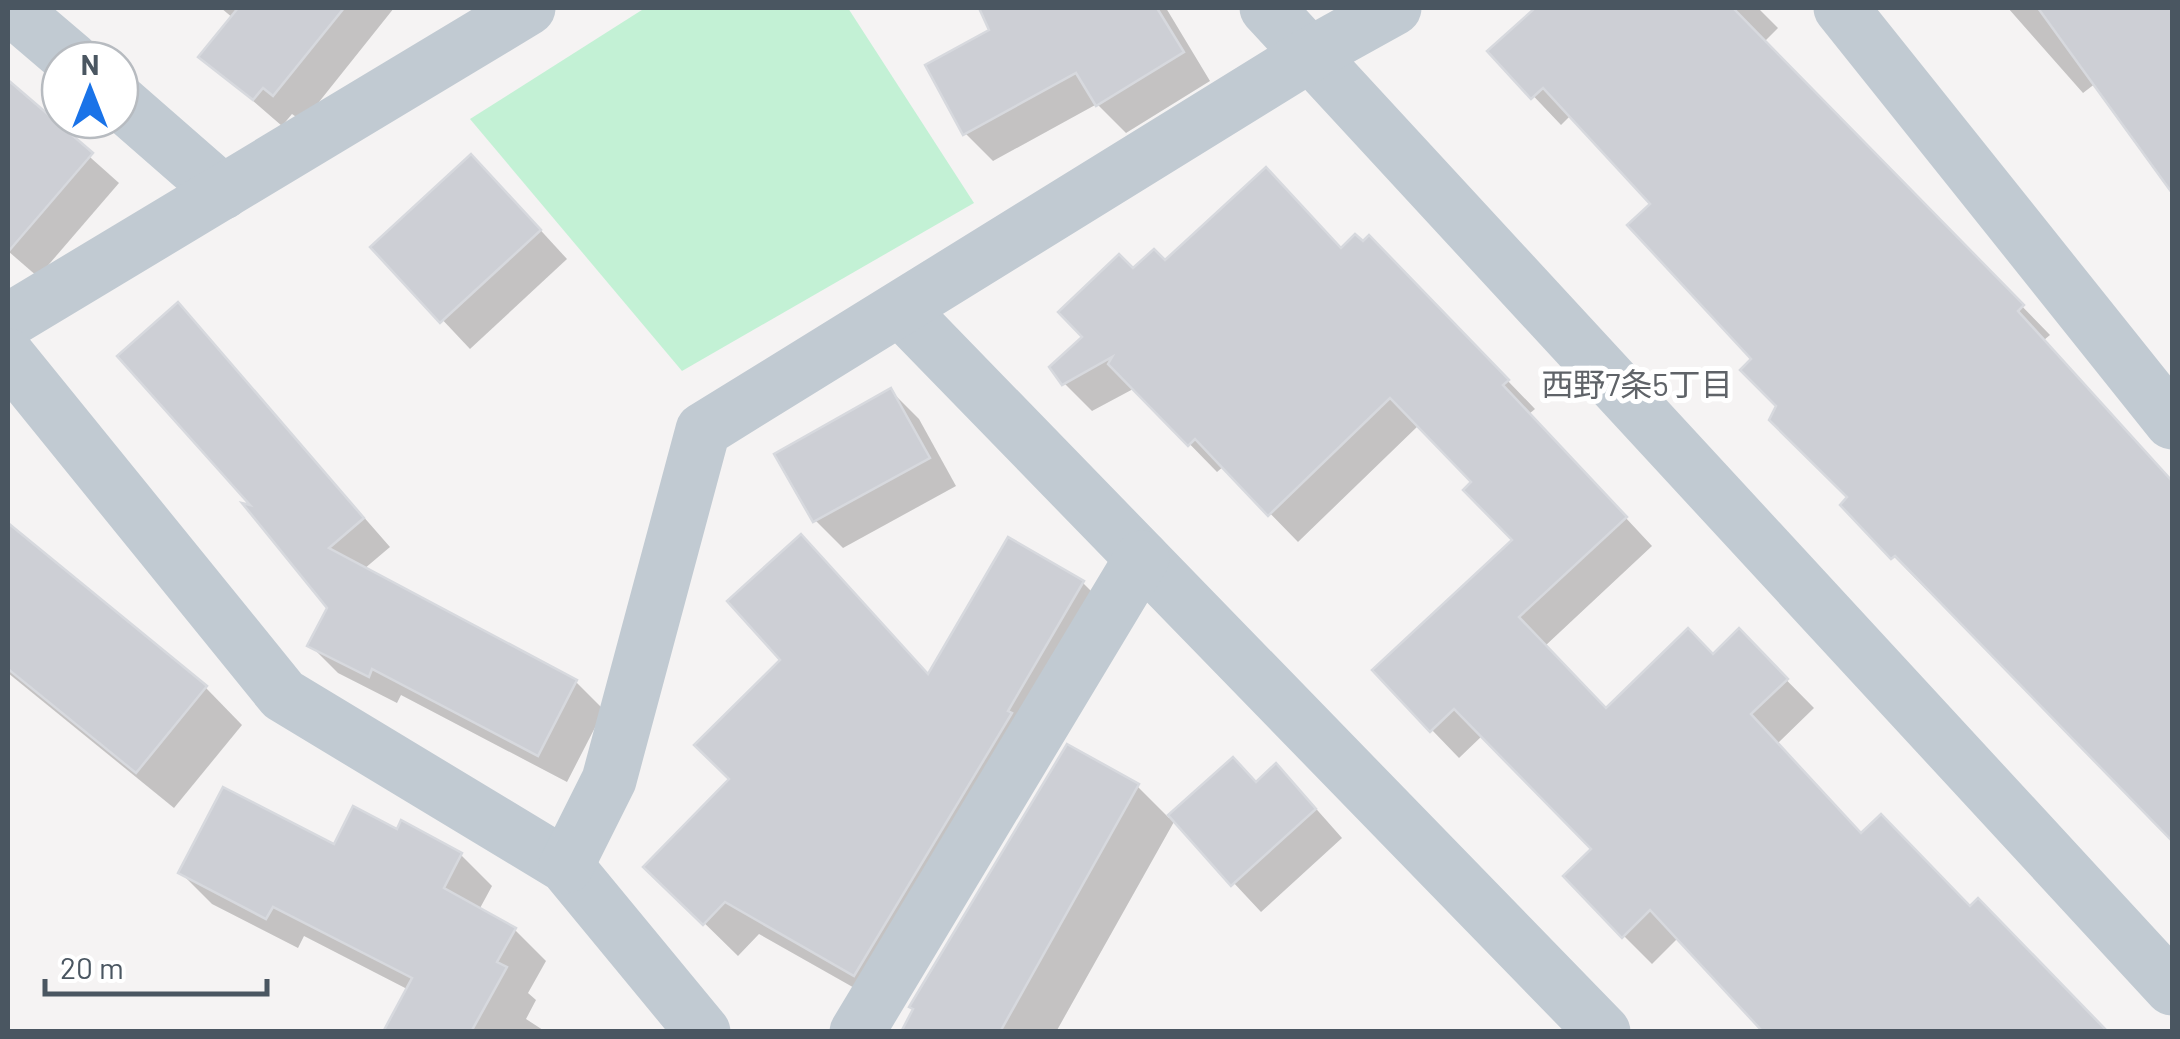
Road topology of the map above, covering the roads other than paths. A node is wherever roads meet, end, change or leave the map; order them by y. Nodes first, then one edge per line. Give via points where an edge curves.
1 (11, 8) edge
2 (528, 8) edge
3 (1268, 8) edge
4 (1394, 8) edge
5 (1841, 8) edge
6 (49, 40) edge
7 (1311, 54) junction
8 (140, 119) edge
9 (223, 192) junction
10 (900, 309) junction
11 (8, 321) edge
12 (8, 356) edge
13 (2172, 422) edge
14 (1142, 558) junction
15 (566, 866) junction
16 (2172, 988) edge
17 (703, 1032) edge
18 (857, 1032) edge
19 (1604, 1032) edge

1 - 6 street
2 - 9 street
3 - 7 street
4 - 7 street
5 - 13 street
7 - 10 street
7 - 16 street
8 - 9 street
9 - 11 street
10 - 14 street
10 - 15 street via 703,430 609,780
12 - 15 street via 282,695
14 - 18 street
14 - 19 street
15 - 17 street

